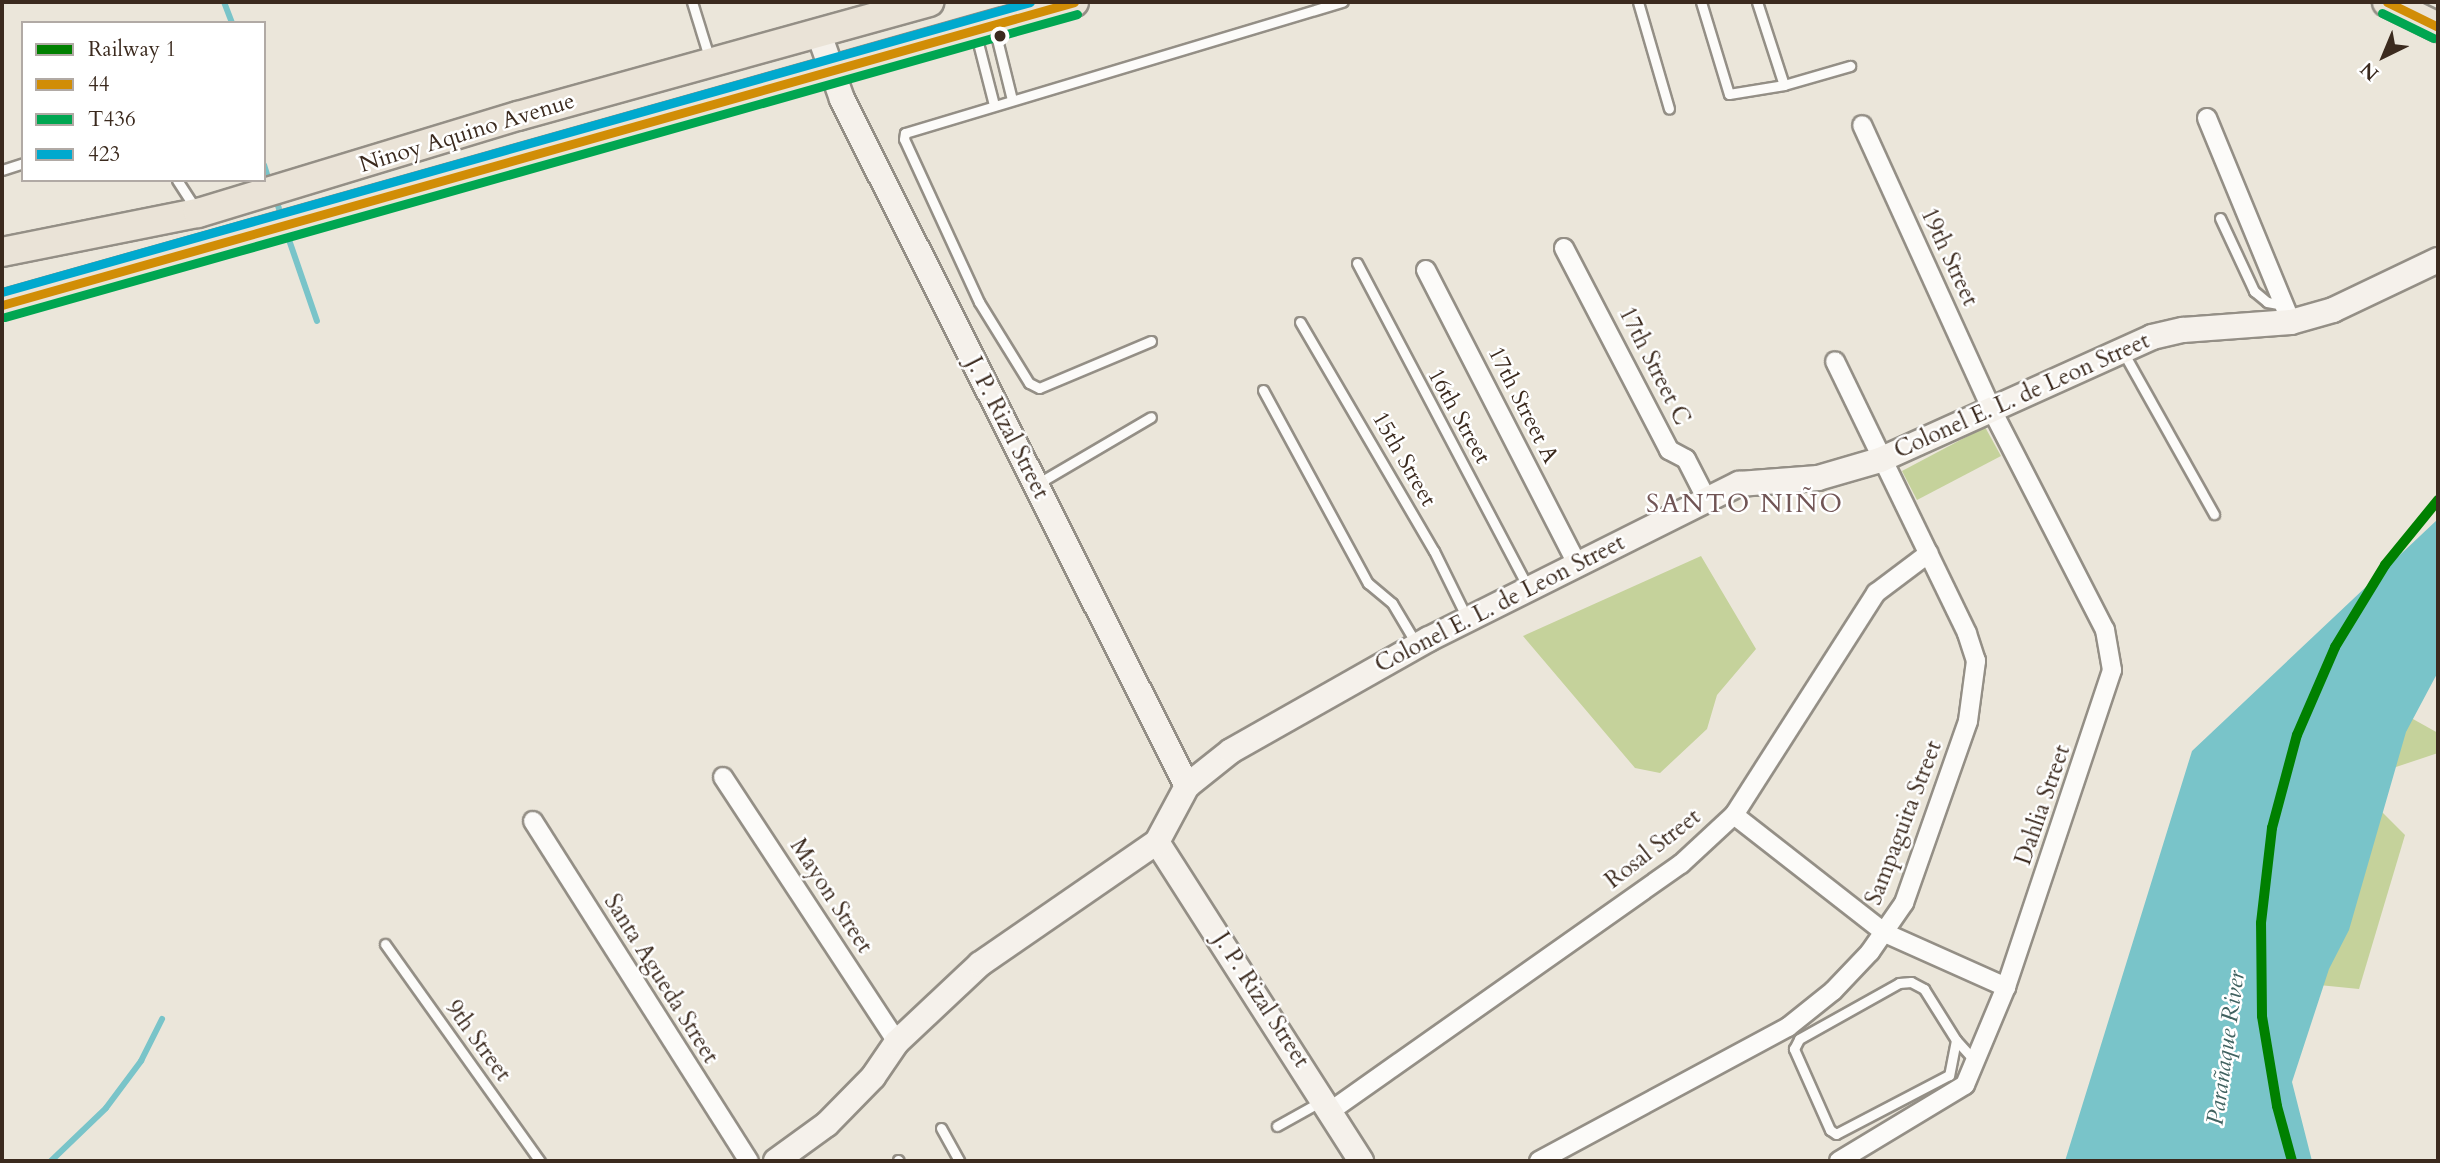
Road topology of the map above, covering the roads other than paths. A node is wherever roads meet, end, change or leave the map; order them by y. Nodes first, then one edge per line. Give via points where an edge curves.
1 (692, 2) edge
2 (1074, 2) edge
3 (1297, 2) edge
4 (1343, 2) edge
5 (1637, 2) edge
6 (1701, 2) edge
7 (1757, 2) edge
8 (2387, 2) edge
9 (920, 3) edge
10 (1316, 6) edge
11 (1300, 14) junction
12 (984, 27) junction
13 (2438, 27) edge
14 (820, 34) junction
15 (712, 64) junction
16 (1850, 66) dead end
17 (828, 69) junction
18 (1784, 85) junction
19 (1012, 100) junction
20 (994, 105) junction
21 (1669, 109) dead end
22 (2207, 118) dead end
23 (1862, 125) dead end
24 (21, 164) edge
25 (2, 170) edge
26 (178, 182) edge
27 (198, 213) junction
28 (2220, 218) dead end
29 (1564, 248) dead end
30 (2, 252) edge
31 (2438, 260) edge
32 (1357, 263) dead end
33 (1426, 270) dead end
34 (2, 305) edge
35 (2288, 313) junction
36 (1300, 322) dead end
37 (1151, 341) dead end
38 (2122, 351) junction
39 (1835, 360) dead end
40 (1263, 390) dead end
41 (1992, 410) junction
42 (1151, 417) dead end
43 (1880, 460) junction
44 (1035, 484) junction
45 (1707, 500) junction
46 (2214, 514) dead end
47 (1928, 553) junction
48 (1576, 562) junction
49 (1528, 587) junction
50 (1467, 619) junction
51 (1418, 645) junction
52 (723, 777) dead end
53 (1187, 786) junction
54 (1734, 815) junction
55 (533, 821) dead end
56 (1157, 842) junction
57 (1885, 933) junction
58 (385, 944) dead end
59 (2006, 987) junction
60 (1955, 1040) junction
61 (898, 1042) junction
62 (1975, 1061) junction
63 (1329, 1105) junction
64 (1277, 1126) dead end
65 (942, 1128) dead end
66 (540, 1161) edge
67 (749, 1161) edge
68 (776, 1161) edge
69 (959, 1161) edge
70 (1361, 1161) edge
71 (1539, 1161) edge
72 (1839, 1161) edge

1 - 15 lane
2 - 12 main road, Ninoy Aquino Avenue
3 - 11 lane
4 - 10 lane
5 - 21 lane
6 - 18 lane via 1725,90 1735,96
7 - 18 lane
8 - 13 main road
9 - 14 main road, Ninoy Aquino Avenue
10 - 11 lane
11 - 19 lane
12 - 17 main road, Ninoy Aquino Avenue
12 - 19 lane
12 - 20 lane
14 - 15 main road, Ninoy Aquino Avenue
14 - 17 street, J. P. Rizal Street
15 - 27 main road, Ninoy Aquino Avenue via 518,116
16 - 18 lane
17 - 34 main road, Ninoy Aquino Avenue
17 - 44 street, J. P. Rizal Street
19 - 20 lane
20 - 37 lane via 911,128 904,139 979,302 1028,383 1039,388
22 - 35 street
23 - 41 street, 19th Street
24 - 25 lane
26 - 27 lane
27 - 30 main road, Ninoy Aquino Avenue
28 - 35 lane via 2254,290
29 - 45 street, 17th Street C via 1669,450 1686,459
31 - 35 street, Colonel E. L. de Leon Street via 2333,310
32 - 49 lane, 16th Street
33 - 48 street, 17th Street A
35 - 38 street, Colonel E. L. de Leon Street via 2183,330
36 - 50 lane, 15th Street via 1434,551
38 - 41 street, Colonel E. L. de Leon Street
38 - 46 lane
39 - 43 street, Sampaguita Street
40 - 51 lane via 1368,583 1392,603
41 - 43 street, Colonel E. L. de Leon Street
41 - 59 street, Dahlia Street via 2105,630 2112,670
42 - 44 lane
43 - 45 street, Colonel E. L. de Leon Street via 1818,478 1739,484
43 - 47 street, Sampaguita Street
44 - 53 street, J. P. Rizal Street
45 - 48 street, Colonel E. L. de Leon Street
47 - 54 street, Rosal Street via 1876,593
47 - 57 street, Sampaguita Street via 1976,661 1968,721 1904,903
48 - 49 street, Colonel E. L. de Leon Street
49 - 50 street, Colonel E. L. de Leon Street
50 - 51 street, Colonel E. L. de Leon Street
51 - 53 street, Colonel E. L. de Leon Street via 1231,751
52 - 61 street, Mayon Street
53 - 56 street, Colonel E. L. de Leon Street
54 - 57 street
54 - 63 street, Rosal Street via 1681,864
55 - 67 street, Santa Agueda Street
56 - 61 street, Colonel E. L. de Leon Street via 980,964
56 - 63 street, J. P. Rizal Street
57 - 59 street
57 - 71 street, Sampaguita Street via 1833,991 1787,1027
58 - 66 lane, 9th Street
59 - 62 street, Dahlia Street
60 - 60 lane via 1924,989 1899,983 1799,1040 1794,1049 1830,1130 1836,1134 1949,1075
60 - 62 lane
61 - 68 street, Colonel E. L. de Leon Street via 873,1077 827,1124
62 - 72 street, Dahlia Street via 1965,1085 1955,1093
63 - 64 lane
63 - 70 street, J. P. Rizal Street
65 - 69 lane

